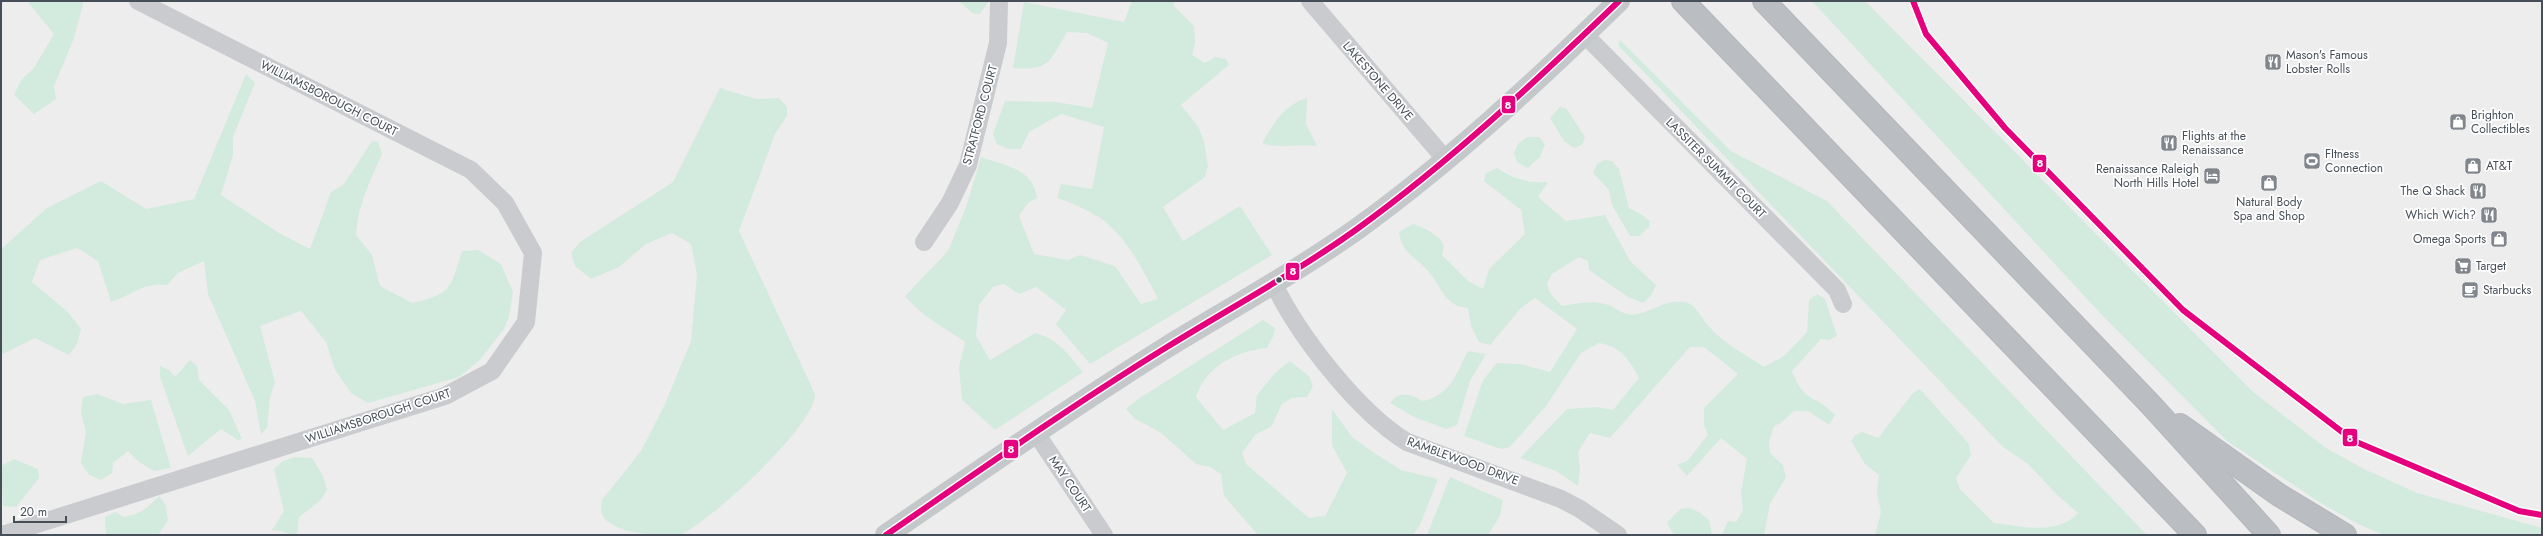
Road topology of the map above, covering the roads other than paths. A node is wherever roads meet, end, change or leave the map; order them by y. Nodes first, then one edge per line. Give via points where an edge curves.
1 (138, 1) edge
2 (999, 1) edge
3 (1310, 1) edge
4 (1619, 1) edge
5 (1683, 1) edge
6 (1764, 1) edge
7 (1591, 27) junction
8 (1446, 160) junction
9 (924, 242) dead end
10 (1273, 282) junction
11 (1843, 304) dead end
12 (2151, 404) junction
13 (1036, 433) junction
14 (2, 535) edge
15 (886, 535) edge
16 (1104, 535) edge
17 (1618, 535) edge
18 (2195, 535) edge
19 (2269, 535) edge
20 (2345, 535) edge

1 - 14 street, WILLIAMSBOROUGH COURT via 471,170 505,203 533,253 526,322 492,371 445,396
2 - 9 street, STRATFORD COURT via 998,43 968,165 950,203
3 - 8 street, LAKESTONE DRIVE
4 - 7 main road
5 - 18 highway
6 - 12 highway
7 - 8 main road
7 - 11 street, LASSITER SUMMIT COURT via 1837,290
8 - 10 main road via 1358,228 1313,259
10 - 13 main road
10 - 17 street, RAMBLEWOOD DRIVE via 1288,312 1337,376 1372,417 1387,430 1407,442 1561,499
12 - 19 highway
12 - 20 highway via 2279,495
13 - 15 main road
13 - 16 street, MAY COURT

